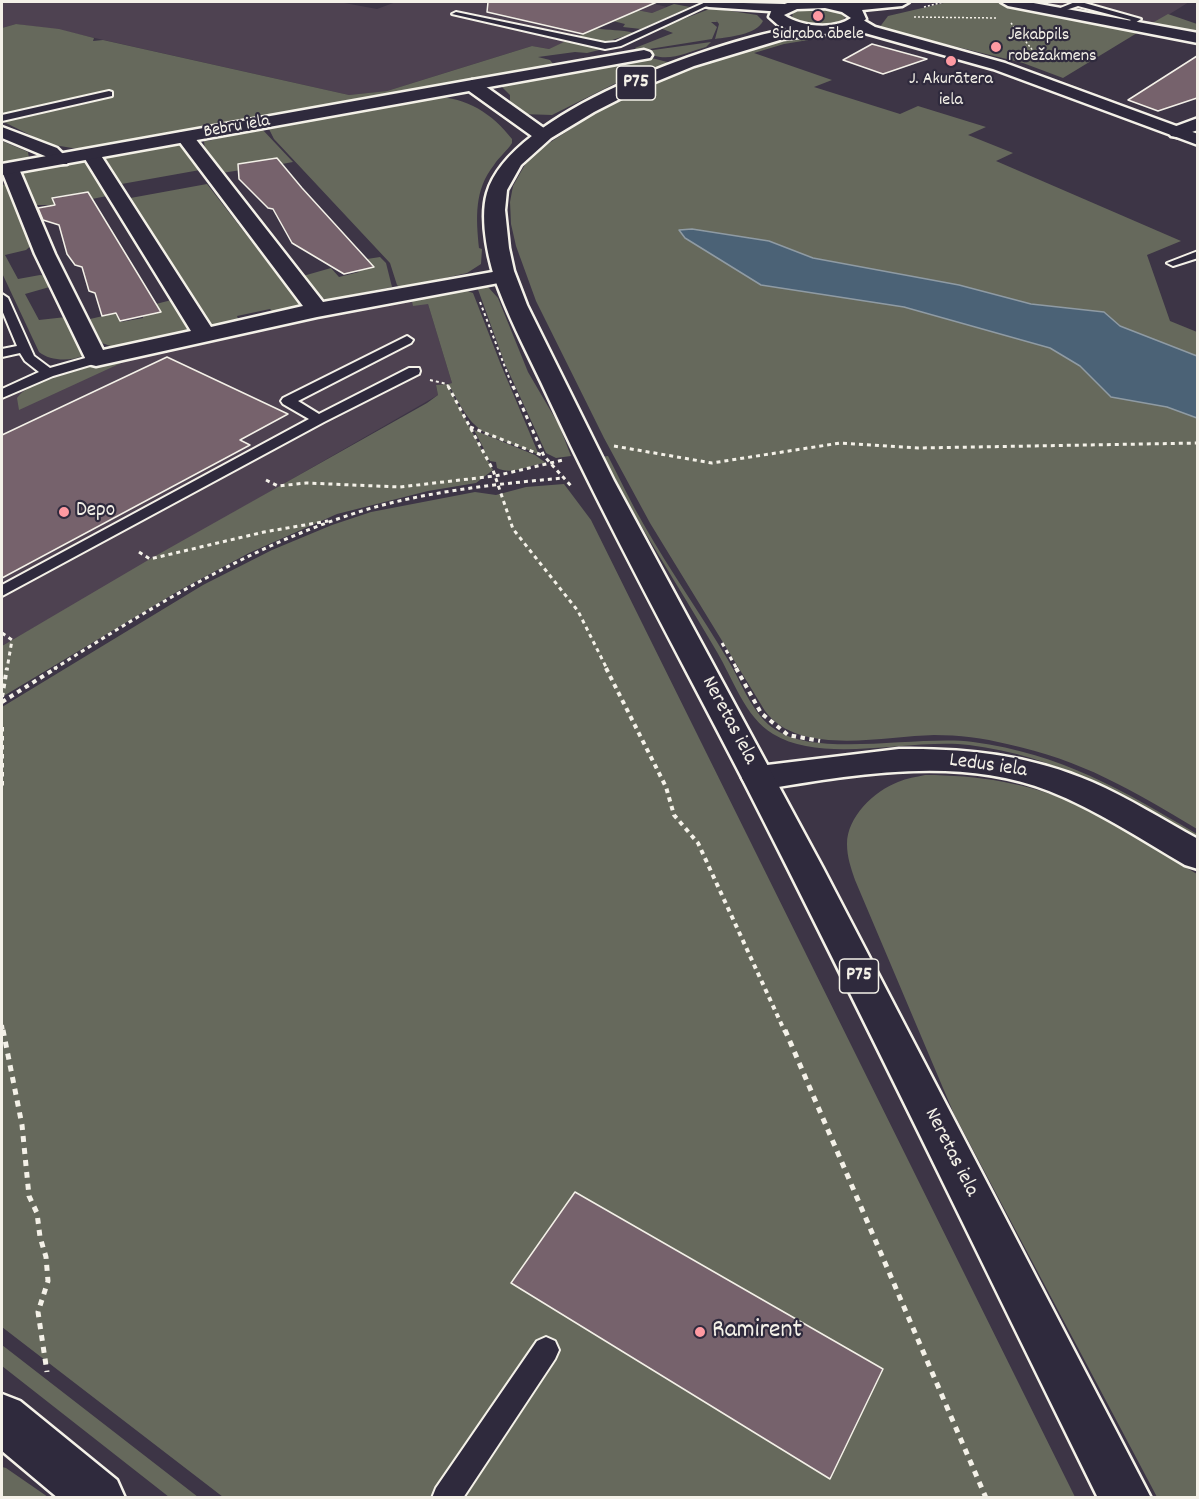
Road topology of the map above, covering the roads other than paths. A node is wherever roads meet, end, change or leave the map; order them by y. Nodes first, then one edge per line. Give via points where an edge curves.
1 (707, 2) edge
2 (902, 2) edge
3 (908, 2) edge
4 (1010, 2) edge
5 (808, 3) edge
6 (832, 5) junction
7 (456, 14) dead end
8 (779, 14) junction
9 (859, 20) junction
10 (823, 29) junction
11 (1197, 38) edge
12 (737, 46) junction
13 (926, 46) junction
14 (645, 55) dead end
15 (472, 86) junction
16 (109, 94) dead end
17 (2, 118) edge
18 (1197, 123) edge
19 (2, 132) edge
20 (1177, 132) junction
21 (542, 135) junction
22 (184, 137) junction
23 (1197, 140) edge
24 (91, 154) junction
25 (60, 160) junction
26 (6, 170) edge
27 (1197, 254) edge
28 (1173, 263) dead end
29 (488, 279) junction
30 (2, 298) edge
31 (318, 310) junction
32 (204, 334) junction
33 (407, 340) dead end
34 (25, 348) junction
35 (2, 354) edge
36 (96, 359) junction
37 (48, 373) junction
38 (420, 375) road end
39 (2, 394) edge
40 (319, 419) junction
41 (2, 591) edge
42 (759, 778) junction
43 (1197, 856) edge
44 (546, 1350) dead end
45 (2, 1419) edge
46 (99, 1497) edge
47 (446, 1497) edge
48 (1125, 1497) edge

1 - 7 lane via 618,44 605,46
1 - 8 street
2 - 6 street
3 - 9 street via 869,12
4 - 11 street
5 - 6 street
5 - 8 street
6 - 9 street via 855,12
8 - 10 street via 792,25
8 - 12 street via 771,30
9 - 10 street via 845,27
9 - 13 street via 864,28
10 - 12 street, P75 via 791,31
10 - 13 street
12 - 21 street, Neretas iela / P75 via 633,85
13 - 20 street via 1008,69
14 - 15 street, Bebru iela
15 - 21 street
15 - 22 street, Bebru iela
16 - 17 lane
18 - 20 street
19 - 25 street via 49,151
20 - 23 street
21 - 29 street, Neretas iela / P75 via 507,169 497,190
22 - 24 street, Bebru iela
22 - 31 street
24 - 25 street, Bebru iela
24 - 32 street
25 - 26 street, Bebru iela
26 - 36 street
27 - 28 lane
29 - 31 street
29 - 42 street, Neretas iela / P75 via 603,460
30 - 34 lane
31 - 32 street
32 - 36 street
33 - 40 lane via 288,401
34 - 35 lane
34 - 37 lane via 33,362
36 - 37 lane
37 - 39 lane
38 - 40 lane
40 - 41 lane
42 - 43 street, Ledus iela via 852,764 920,759 995,766 1039,775 1083,792
42 - 48 street, Neretas iela / P75
44 - 47 lane
45 - 46 street

